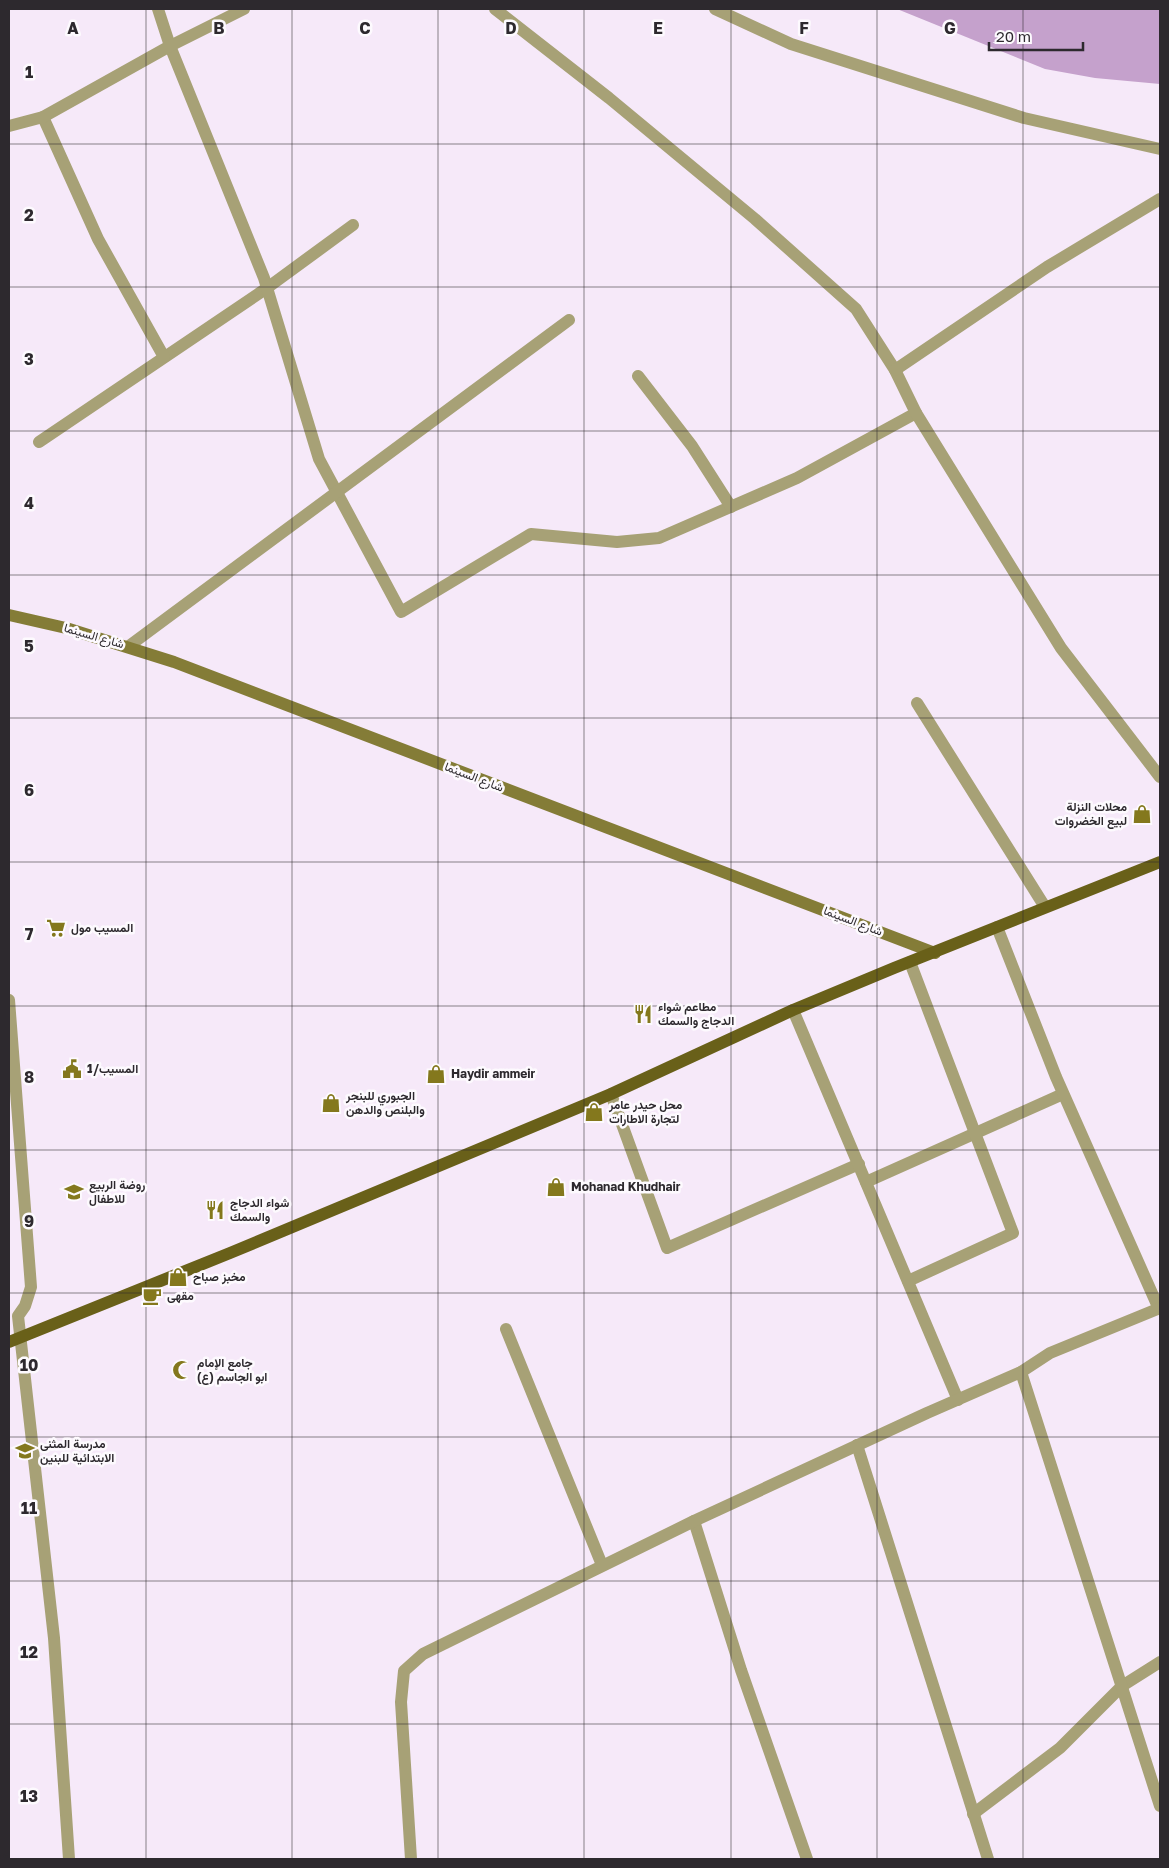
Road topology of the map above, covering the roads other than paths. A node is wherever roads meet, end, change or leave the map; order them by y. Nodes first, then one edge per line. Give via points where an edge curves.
1 (158, 9) edge
2 (244, 9) edge
3 (495, 9) edge
4 (715, 9) edge
5 (170, 46) junction
6 (43, 117) junction
7 (9, 126) edge
8 (1160, 149) edge
9 (1160, 199) edge
10 (353, 225) dead end
11 (267, 288) junction
12 (569, 320) dead end
13 (164, 358) junction
14 (895, 370) junction
15 (638, 376) dead end
16 (916, 413) junction
17 (39, 442) dead end
18 (336, 492) junction
19 (730, 507) junction
20 (9, 615) edge
21 (129, 646) junction
22 (917, 703) dead end
23 (1160, 777) edge
24 (1160, 862) edge
25 (1045, 907) junction
26 (997, 927) junction
27 (935, 953) junction
28 (910, 962) junction
29 (9, 1000) edge
30 (794, 1010) junction
31 (611, 1094) junction
32 (1063, 1094) junction
33 (974, 1134) junction
34 (859, 1164) junction
35 (866, 1182) junction
36 (908, 1281) junction
37 (1160, 1308) edge
38 (13, 1313) edge
39 (506, 1329) dead end
40 (21, 1337) junction
41 (9, 1342) edge
42 (1021, 1372) junction
43 (958, 1400) junction
44 (857, 1445) junction
45 (694, 1521) junction
46 (602, 1565) junction
47 (1160, 1662) edge
48 (1122, 1686) junction
49 (1160, 1806) edge
50 (973, 1814) junction
51 (69, 1859) edge
52 (411, 1859) edge
53 (807, 1859) edge
54 (988, 1859) edge

1 - 5 street
2 - 5 street
3 - 14 street via 609,98 856,309
4 - 8 street via 800,47 1024,118
5 - 6 street
5 - 11 street
6 - 7 street
6 - 13 street via 98,239
9 - 14 street via 1047,268
10 - 11 street
11 - 13 street
11 - 18 street via 319,458
12 - 18 street
13 - 17 street
14 - 16 street
15 - 19 street via 692,446
16 - 19 street via 796,478
16 - 23 street via 1061,648
18 - 19 street via 401,612 531,534 617,542 659,538
18 - 21 street
20 - 21 street, شارع السينما
21 - 27 street, شارع السينما
22 - 25 street
24 - 25 main road
25 - 26 main road
26 - 27 main road
26 - 32 street
27 - 28 main road
28 - 30 main road
28 - 33 street
29 - 38 street via 31,1287 26,1306
30 - 31 main road
30 - 34 street
31 - 34 street via 667,1248
31 - 40 main road
32 - 33 street
32 - 37 street
33 - 35 street
33 - 36 street via 1013,1233
34 - 35 street
35 - 36 street
36 - 43 street
37 - 42 street via 1050,1353
38 - 40 street
39 - 46 street
40 - 41 main road
40 - 51 street via 54,1638
42 - 43 street
42 - 48 street
43 - 44 street
44 - 45 street
44 - 50 street
45 - 46 street
45 - 53 street via 741,1670
46 - 52 street via 422,1654 404,1671 401,1702
47 - 48 street
48 - 49 street
48 - 50 street via 1060,1748
50 - 54 street

